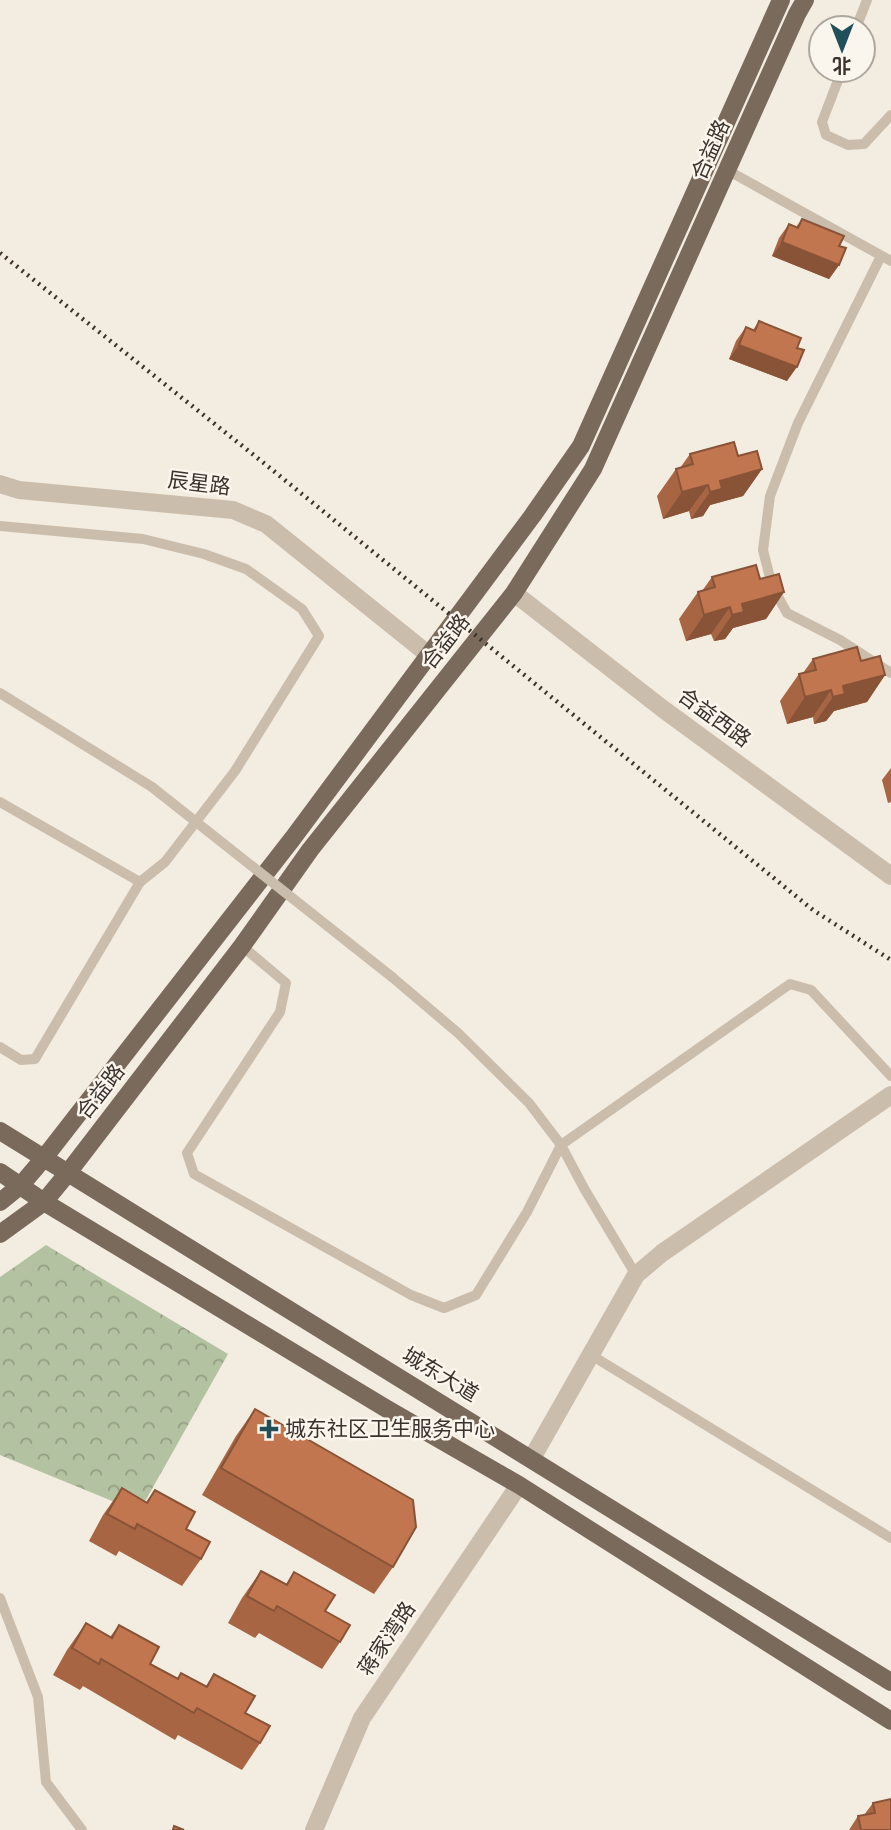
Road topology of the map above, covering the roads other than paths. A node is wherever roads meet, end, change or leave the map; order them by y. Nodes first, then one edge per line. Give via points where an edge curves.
1 (781, 0) edge
2 (805, 0) edge
3 (837, 84) edge
4 (891, 115) edge
5 (727, 170) junction
6 (886, 258) edge
7 (0, 484) edge
8 (0, 527) edge
9 (514, 593) junction
10 (429, 655) junction
11 (891, 673) edge
12 (0, 693) edge
13 (0, 802) edge
14 (887, 869) edge
15 (140, 882) junction
16 (242, 946) junction
17 (0, 1047) edge
18 (891, 1076) edge
19 (891, 1096) edge
20 (0, 1131) edge
21 (561, 1145) junction
22 (44, 1158) junction
23 (0, 1172) edge
24 (67, 1174) junction
25 (21, 1185) junction
26 (0, 1202) edge
27 (44, 1202) junction
28 (0, 1234) edge
29 (636, 1275) junction
30 (591, 1355) junction
31 (533, 1458) junction
32 (519, 1485) junction
33 (891, 1538) edge
34 (0, 1598) edge
35 (891, 1682) edge
36 (891, 1721) edge
37 (82, 1830) edge
38 (314, 1830) edge

1 - 10 main road, 合益路 via 582,446
2 - 5 main road, 合益路
3 - 4 lane via 822,122 826,135 848,145 864,144
5 - 6 lane
5 - 9 main road, 合益路 via 593,469
6 - 11 lane via 794,435 770,496 762,550 772,586 787,613
7 - 10 street, 辰星路 via 19,490 233,510 266,524
8 - 15 lane via 143,539 204,554 246,569 302,609 319,636 235,771 165,862
9 - 14 street, 合益西路 via 663,709
9 - 16 main road, 合益路 via 310,850
10 - 22 main road, 合益路
12 - 21 lane, bridge via 152,787 392,977 458,1032 530,1103
13 - 15 lane
15 - 17 lane via 35,1059 21,1060
16 - 21 lane via 286,982 280,1012 187,1153 194,1174 411,1295 444,1308 476,1295
16 - 24 main road, 合益路
18 - 21 lane via 811,990 790,984
19 - 29 street
20 - 22 main road, 城东大道
21 - 29 lane
22 - 24 main road, 城东大道
22 - 25 main road, 合益路
23 - 25 main road
24 - 27 main road, 合益路
24 - 31 main road, 城东大道
25 - 26 main road, 合益路
25 - 27 main road
27 - 28 main road, 合益路
27 - 32 main road
29 - 30 street
30 - 31 street
30 - 33 lane
31 - 35 main road, 城东大道
32 - 36 main road
32 - 38 street, 蒋家湾路 via 362,1718
34 - 37 lane via 38,1697 46,1782

